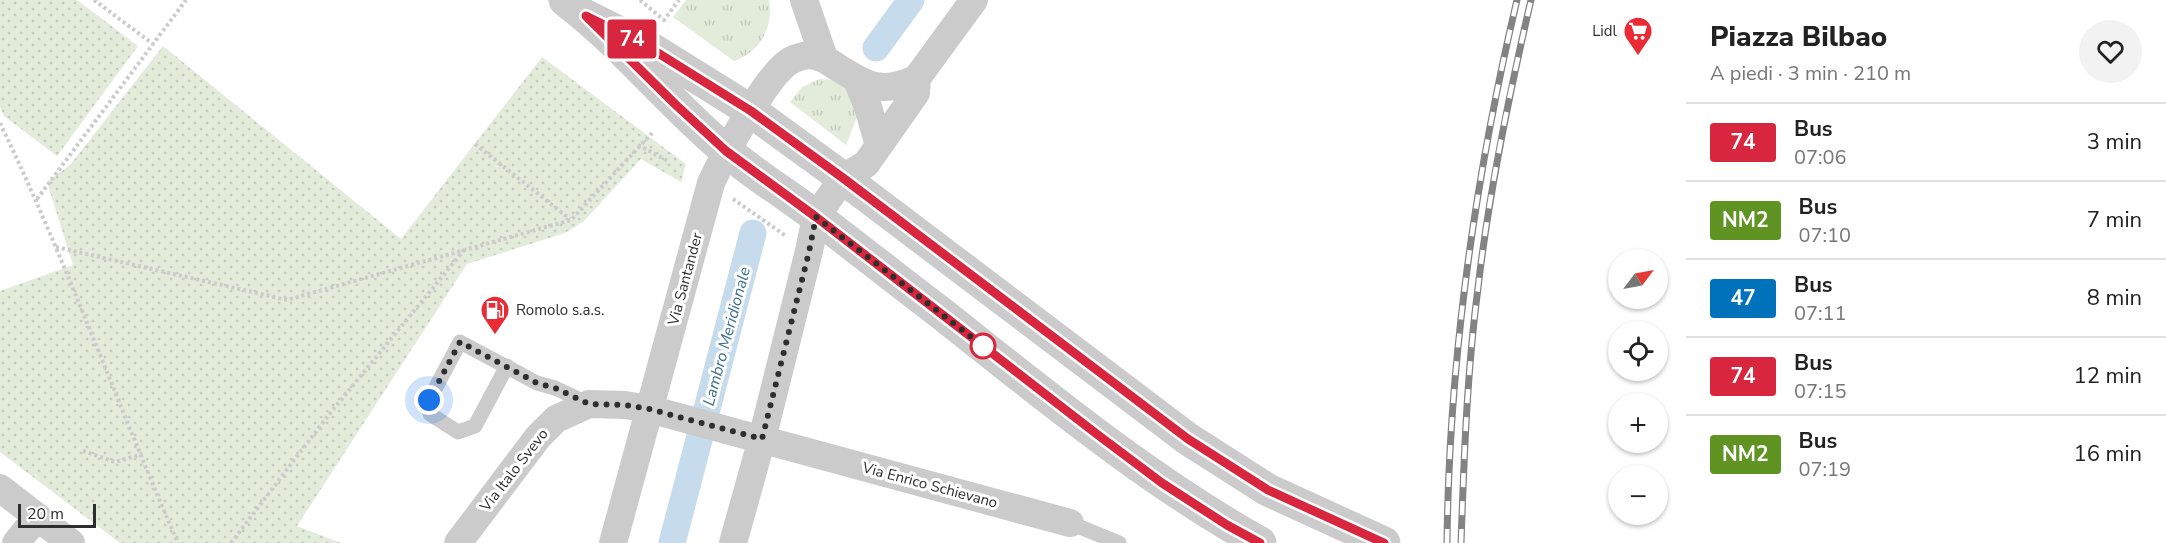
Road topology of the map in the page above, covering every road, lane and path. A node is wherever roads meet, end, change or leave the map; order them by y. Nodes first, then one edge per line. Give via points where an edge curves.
1 (94, 0) edge
2 (186, 0) edge
3 (640, 0) edge
4 (679, 0) edge
5 (804, 0) edge
6 (974, 0) edge
7 (576, 8) edge
8 (153, 44) junction
9 (824, 58) junction
10 (917, 78) junction
11 (857, 80) junction
12 (751, 111) junction
13 (0, 123) edge
14 (652, 133) dead end
15 (475, 144) dead end
16 (638, 145) junction
17 (879, 145) junction
18 (726, 151) junction
19 (668, 161) dead end
20 (843, 178) junction
21 (733, 198) dead end
22 (37, 199) junction
23 (816, 217) junction
24 (571, 220) junction
25 (794, 241) dead end
26 (56, 247) junction
27 (465, 249) junction
28 (507, 366) junction
29 (589, 404) junction
30 (658, 411) junction
31 (750, 436) junction
32 (84, 452) dead end
33 (140, 455) junction
34 (0, 488) edge
35 (37, 517) junction
36 (1070, 522) joint
37 (16, 543) edge
38 (71, 543) edge
39 (178, 543) edge
40 (231, 543) edge
41 (458, 543) edge
42 (613, 543) edge
43 (733, 543) edge
44 (1119, 543) edge
45 (1260, 543) edge
46 (1384, 543) edge

1 - 8 path
2 - 8 path
3 - 4 path via 664,20
5 - 9 street
6 - 10 street
7 - 12 street via 650,48
7 - 18 street
8 - 22 path
9 - 11 street
9 - 12 street, Via Santander via 807,55 789,61
10 - 11 street via 899,87 876,87
10 - 17 street via 916,93
11 - 17 street
12 - 18 street, Via Santander
12 - 20 street
13 - 22 path
14 - 16 path
15 - 24 path
16 - 19 path
16 - 24 path
17 - 20 street via 866,164
18 - 23 street
18 - 30 street, Via Santander via 711,183
20 - 23 street
20 - 46 street via 1188,439 1268,490
21 - 25 path
22 - 26 path
23 - 31 street via 809,252
23 - 45 street via 1162,483
24 - 27 path
26 - 27 path via 287,300
26 - 33 path
27 - 40 path via 327,417
28 - 28 lane via 460,342 429,400 430,414 458,432 475,426
28 - 29 lane
29 - 30 street, Via Italo Svevo
29 - 41 street, Via Italo Svevo via 556,418 538,437
30 - 31 street
30 - 42 street, Via Santander
31 - 36 street, Via Enrico Schievano
31 - 43 street
32 - 33 path via 115,462
33 - 39 path
34 - 35 street
35 - 37 street
35 - 38 street
36 - 44 lane, Via Enrico Schievano

